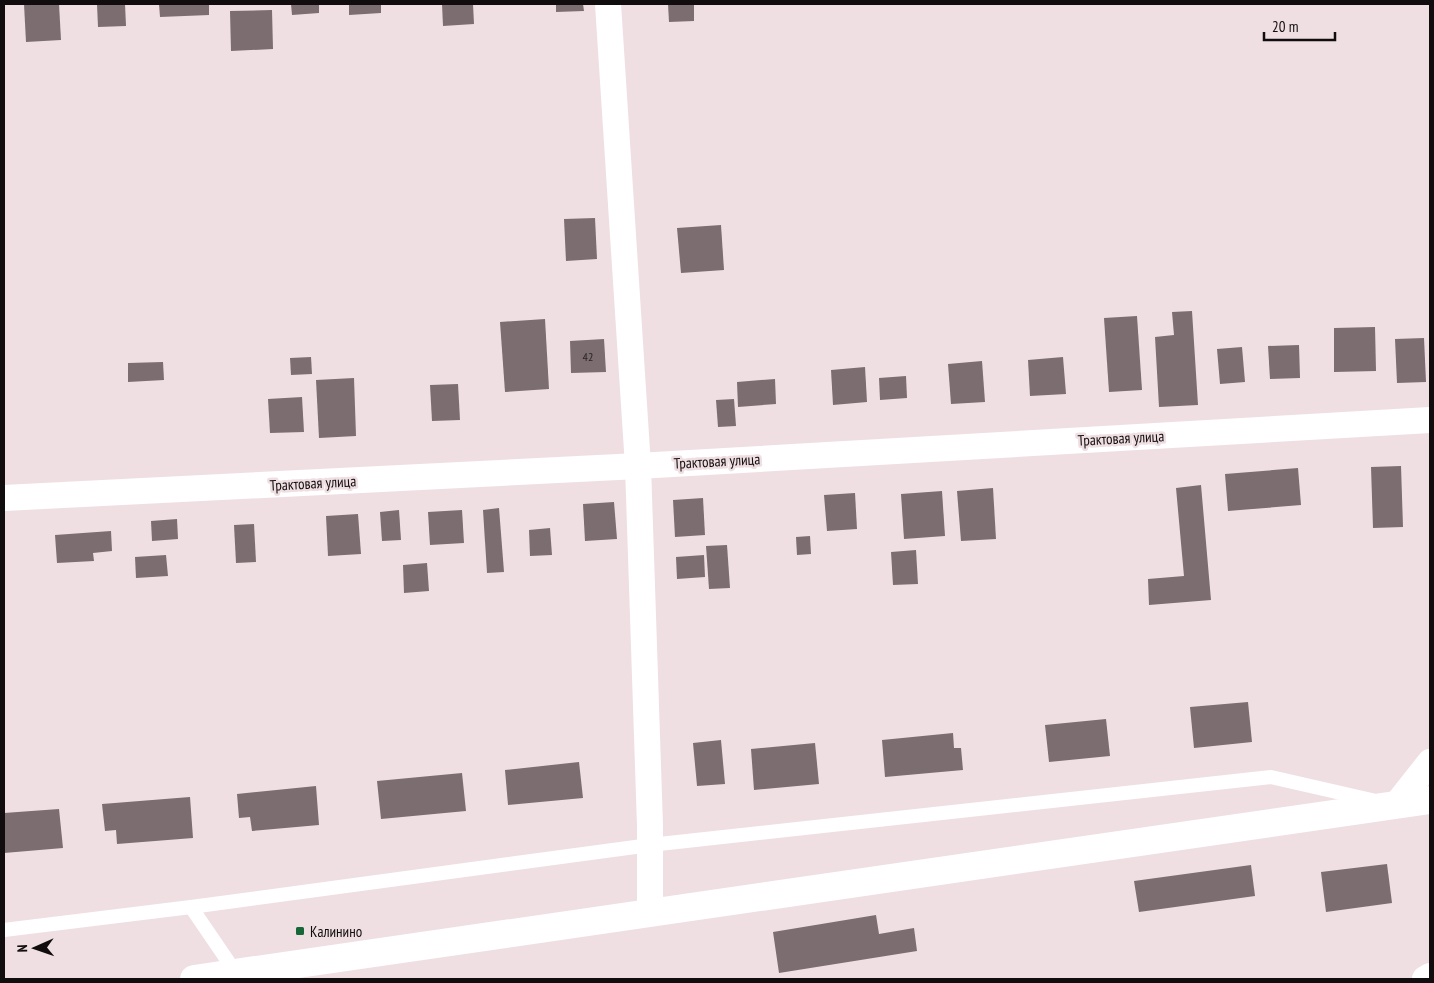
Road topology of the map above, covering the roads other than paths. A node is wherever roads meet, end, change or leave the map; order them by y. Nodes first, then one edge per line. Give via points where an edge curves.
1 (608, 4) edge
2 (1430, 420) edge
3 (638, 466) junction
4 (4, 498) edge
5 (1430, 762) edge
6 (1430, 800) edge
7 (1396, 805) junction
8 (650, 845) junction
9 (191, 907) junction
10 (650, 913) junction
11 (4, 930) edge
12 (236, 976) edge
13 (1430, 976) edge
14 (194, 979) edge
15 (1424, 979) edge

1 - 3 street
2 - 3 street, Трактовая улица
3 - 4 street, Трактовая улица
3 - 8 street
5 - 7 street
6 - 7 main road
7 - 8 lane via 1271,777
7 - 10 main road
8 - 9 lane
8 - 10 street
9 - 11 lane
9 - 12 lane
10 - 12 main road
12 - 14 main road
13 - 15 street

